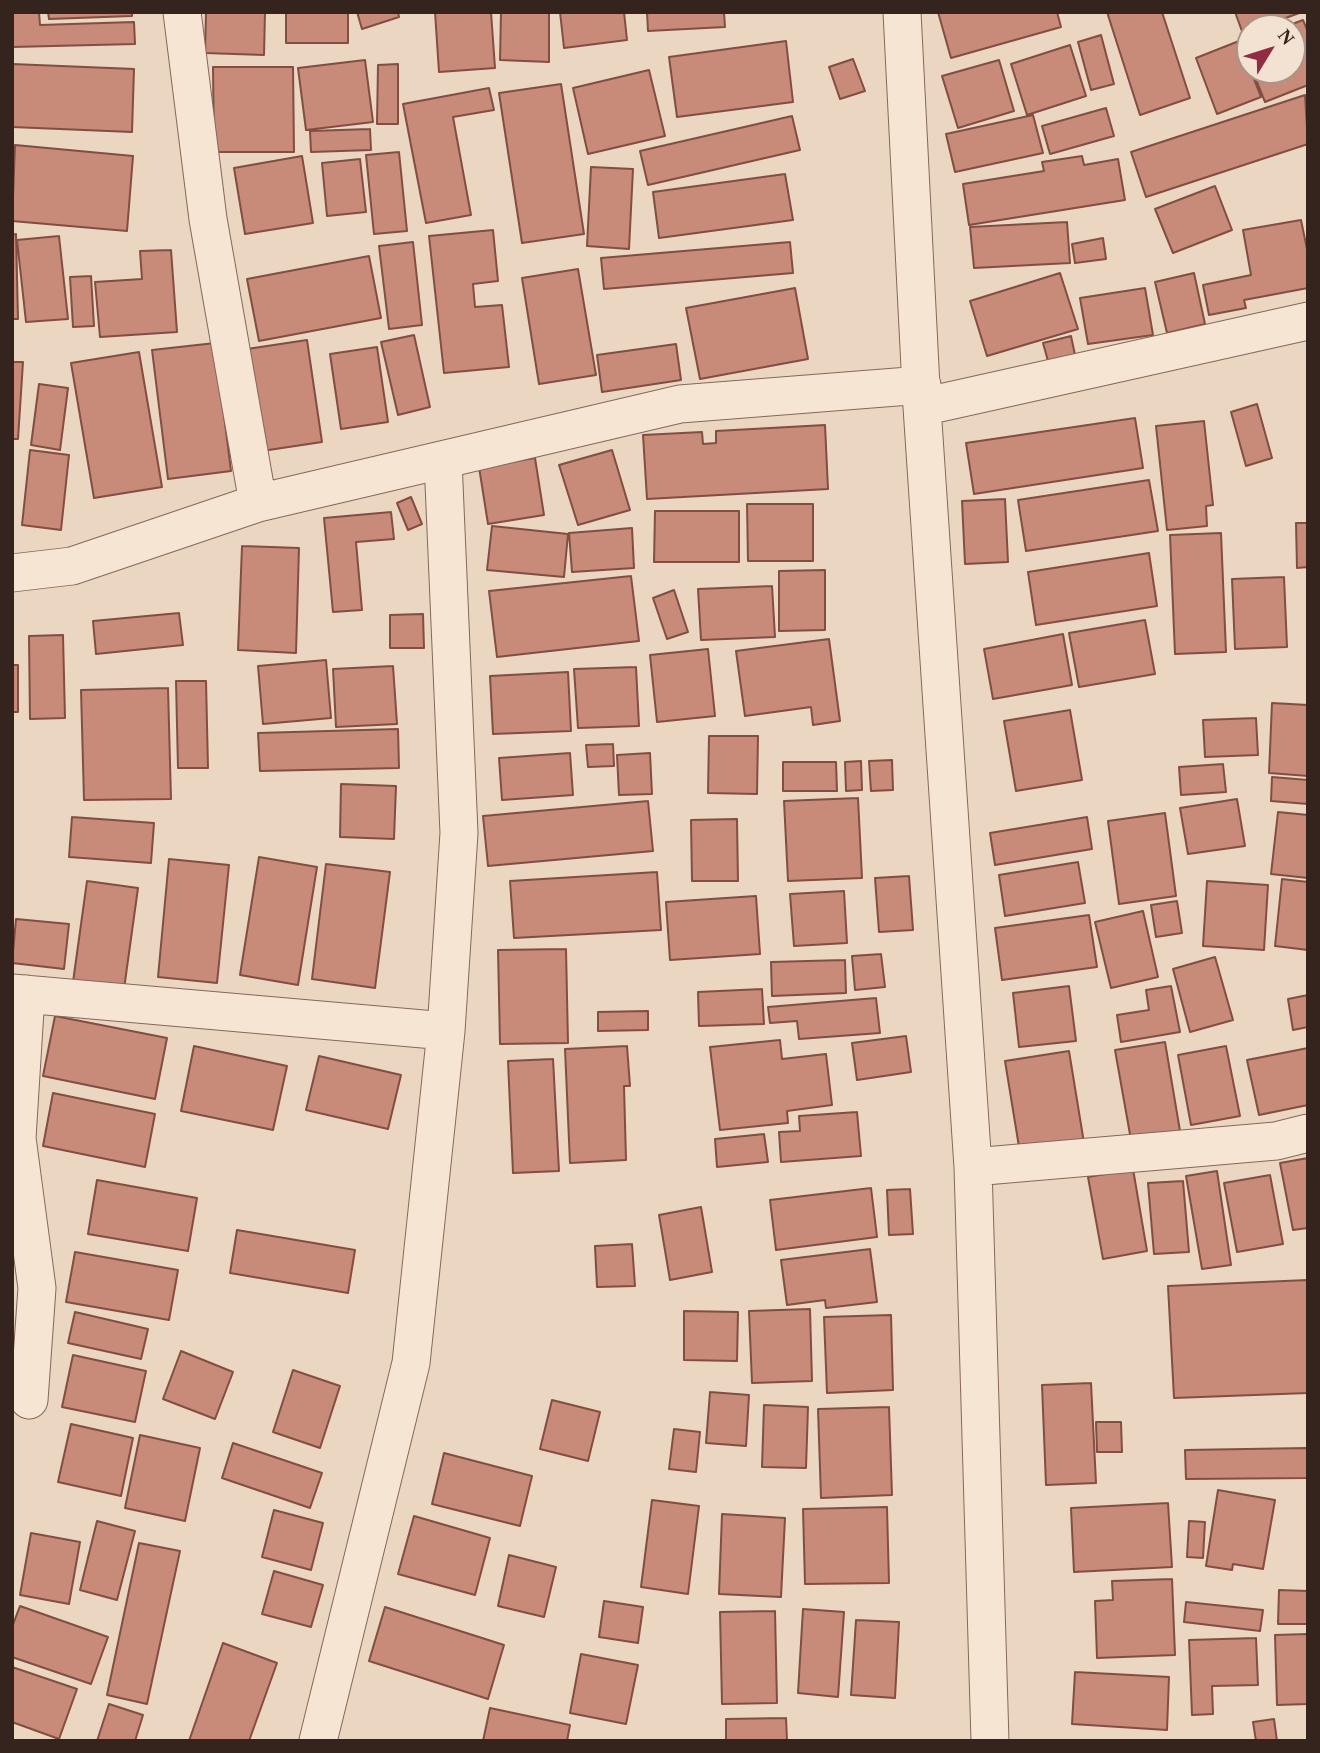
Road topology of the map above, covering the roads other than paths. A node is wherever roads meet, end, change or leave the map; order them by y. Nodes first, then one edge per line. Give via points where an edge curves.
1 (182, 12) edge
2 (902, 12) edge
3 (1308, 321) edge
4 (922, 396) junction
5 (443, 460) junction
6 (258, 503) junction
7 (12, 573) edge
8 (19, 993) edge
9 (446, 1031) junction
10 (1308, 1133) edge
11 (973, 1167) junction
12 (29, 1401) dead end
13 (318, 1741) edge
14 (990, 1741) edge

1 - 6 street via 208,219
2 - 4 street
3 - 4 street
4 - 5 street via 680,404
4 - 11 street
5 - 6 street
5 - 9 street via 459,833
6 - 7 street via 72,566
8 - 9 street
8 - 12 street via 17,1138 37,1288
9 - 13 street via 411,1363
10 - 11 street via 1276,1141
11 - 14 street

